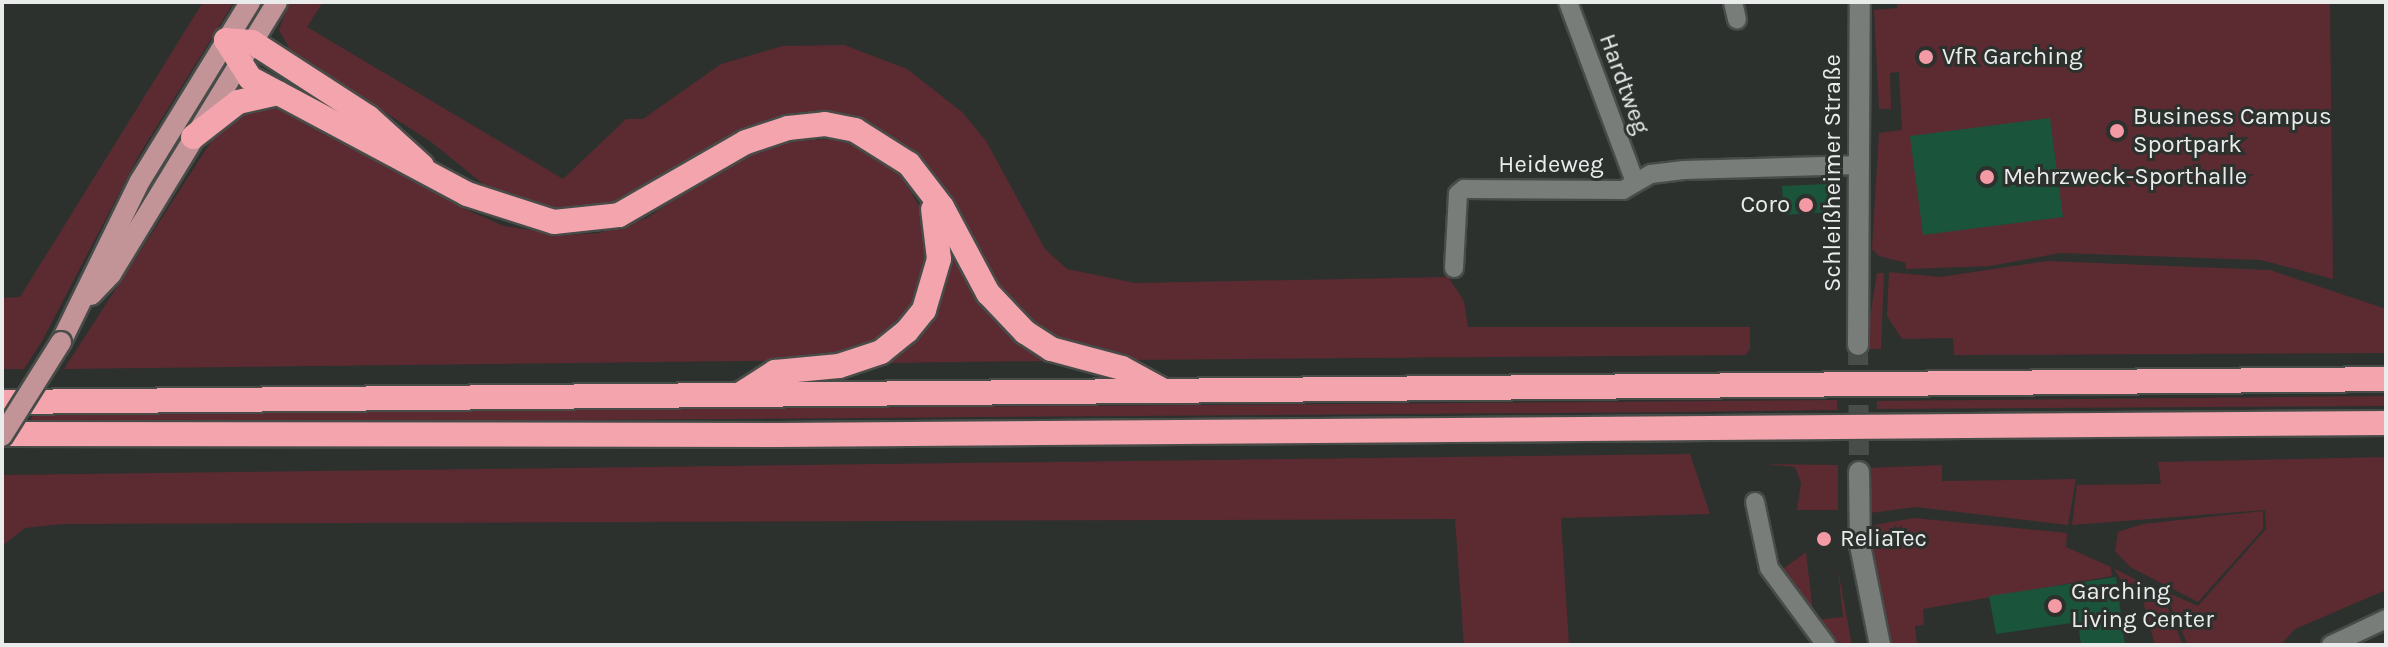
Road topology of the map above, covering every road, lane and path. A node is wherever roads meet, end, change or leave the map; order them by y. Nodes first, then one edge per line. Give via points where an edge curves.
1 (250, 2) edge
2 (277, 2) edge
3 (1568, 2) edge
4 (1860, 2) edge
5 (226, 40) junction
6 (252, 42) junction
7 (237, 65) junction
8 (278, 93) junction
9 (193, 137) junction
10 (1859, 165) junction
11 (422, 166) junction
12 (1635, 182) junction
13 (928, 188) junction
14 (1454, 268) dead end
15 (86, 300) junction
16 (1858, 345) tunnel mouth
17 (2386, 379) edge
18 (1167, 393) junction
19 (739, 395) junction
20 (2, 402) edge
21 (2386, 423) edge
22 (2, 435) edge
23 (1859, 472) tunnel mouth
24 (1755, 502) dead end
25 (2386, 619) edge
26 (1826, 645) edge
27 (1880, 645) edge
28 (2331, 645) edge

1 - 5 main road
2 - 6 main road
3 - 12 street, Hardtweg
4 - 10 street, Schleißheimer Straße
5 - 6 highway
5 - 7 highway
5 - 15 main road via 140,181
6 - 7 main road
6 - 11 highway via 368,117
7 - 8 highway
7 - 9 main road
8 - 9 highway via 238,102
8 - 11 highway
9 - 15 main road via 111,274
10 - 12 street, Heideweg via 1684,170
10 - 16 street, Schleißheimer Straße
11 - 13 highway via 467,194 526,218 585,223 654,199 746,142 825,124 881,142
12 - 14 street, Heideweg via 1623,190 1464,189 1458,194
13 - 18 highway via 988,293 1025,332 1051,349 1122,368
13 - 19 highway via 939,259 924,310 907,331 881,352 839,366 775,372
15 - 22 main road, bridge
17 - 18 highway
18 - 19 highway
19 - 20 highway
21 - 22 highway
23 - 27 street via 1860,545
24 - 26 street via 1769,568
25 - 28 street

